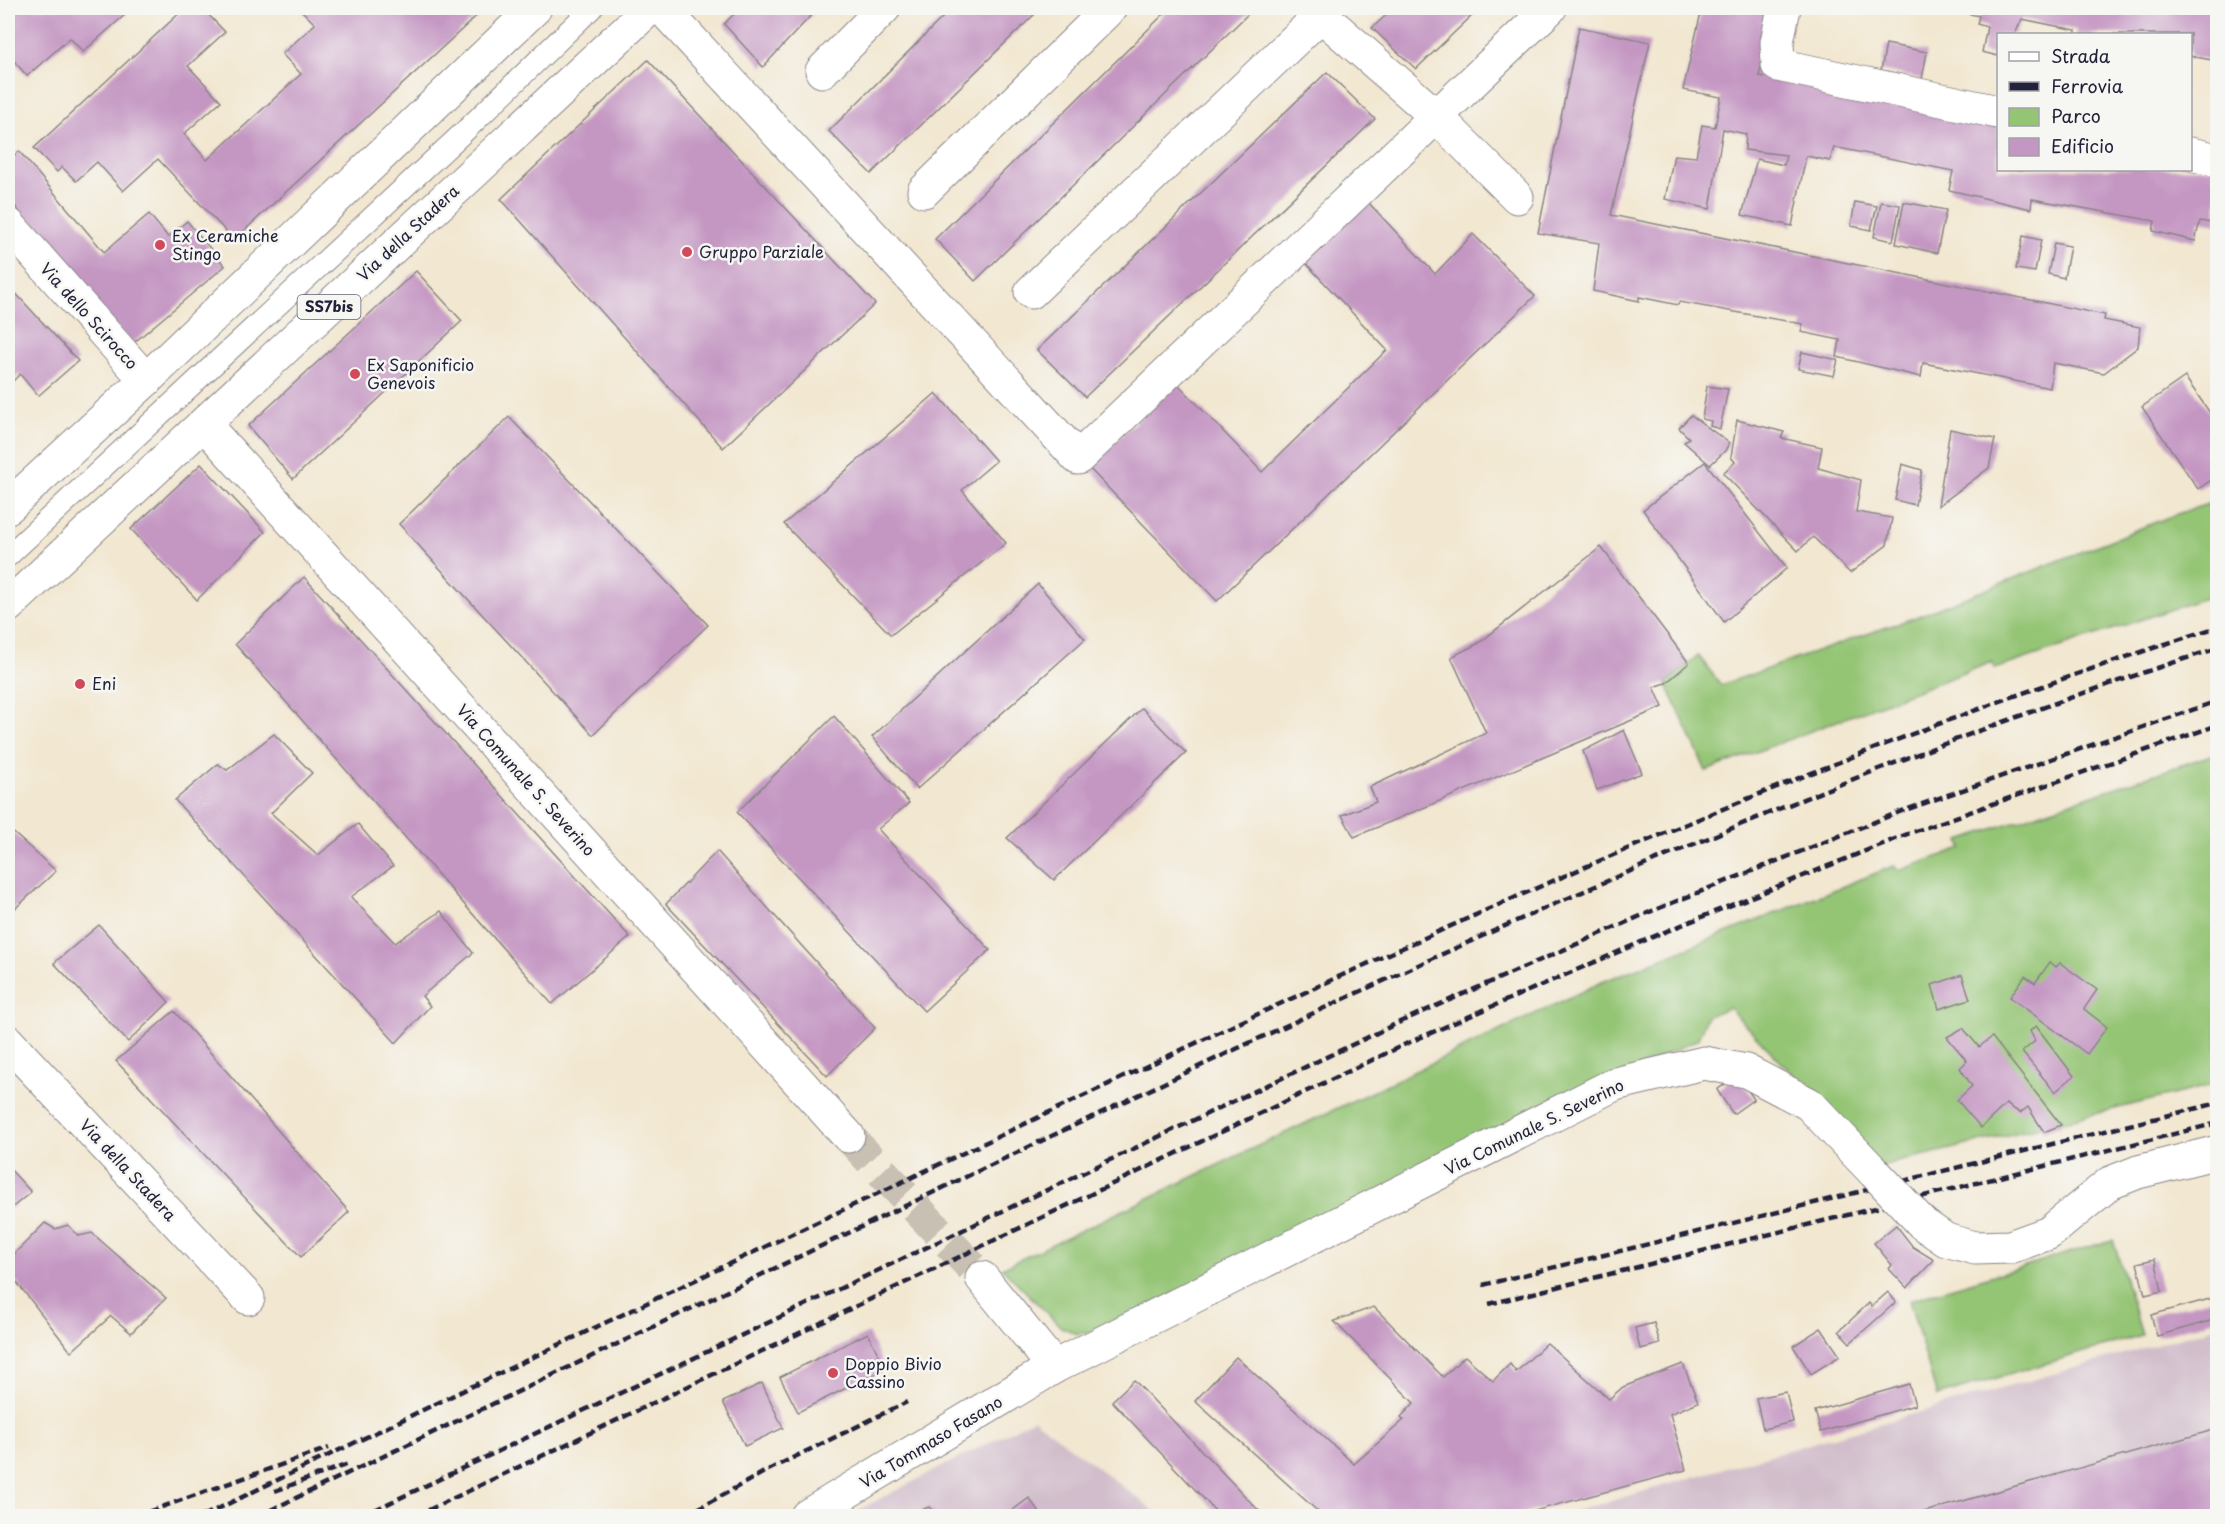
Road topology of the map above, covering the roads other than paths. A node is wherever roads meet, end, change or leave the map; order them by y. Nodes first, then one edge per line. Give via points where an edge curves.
1 (535, 8) edge
2 (592, 8) edge
3 (650, 8) edge
4 (662, 8) edge
5 (884, 8) edge
6 (1110, 8) edge
7 (1550, 8) edge
8 (1784, 8) edge
9 (1317, 11) edge
10 (822, 71) dead end
11 (1997, 112) edge
12 (1436, 116) junction
13 (2192, 154) edge
14 (2217, 160) edge
15 (924, 191) dead end
16 (1517, 197) dead end
17 (8, 224) edge
18 (1031, 292) dead end
19 (146, 380) junction
20 (204, 424) junction
21 (8, 507) edge
22 (8, 556) edge
23 (8, 606) edge
24 (8, 1042) edge
25 (849, 1137) tunnel mouth
26 (2217, 1152) edge
27 (982, 1278) tunnel mouth
28 (248, 1298) dead end
29 (1054, 1367) junction
30 (807, 1516) edge

1 - 19 street
2 - 22 lane
3 - 20 street, Via della Stadera / SS7bis
4 - 12 street via 1078,458
5 - 10 street
6 - 15 street
7 - 12 street
8 - 11 street via 1777,42 1778,65
9 - 12 street
9 - 18 street
12 - 16 street
13 - 14 street
17 - 19 street, Via dello Scirocco
19 - 21 street
20 - 23 street, Via della Stadera / SS7bis
20 - 25 street, Via Comunale S. Severino
24 - 28 street, Via della Stadera
26 - 29 street, Via Comunale S. Severino, bridge via 2110,1183 2049,1233 2010,1247 1974,1248 1946,1240 1923,1224 1809,1104 1746,1071 1704,1063 1604,1089
27 - 29 street
29 - 30 street, Via Tommaso Fasano

